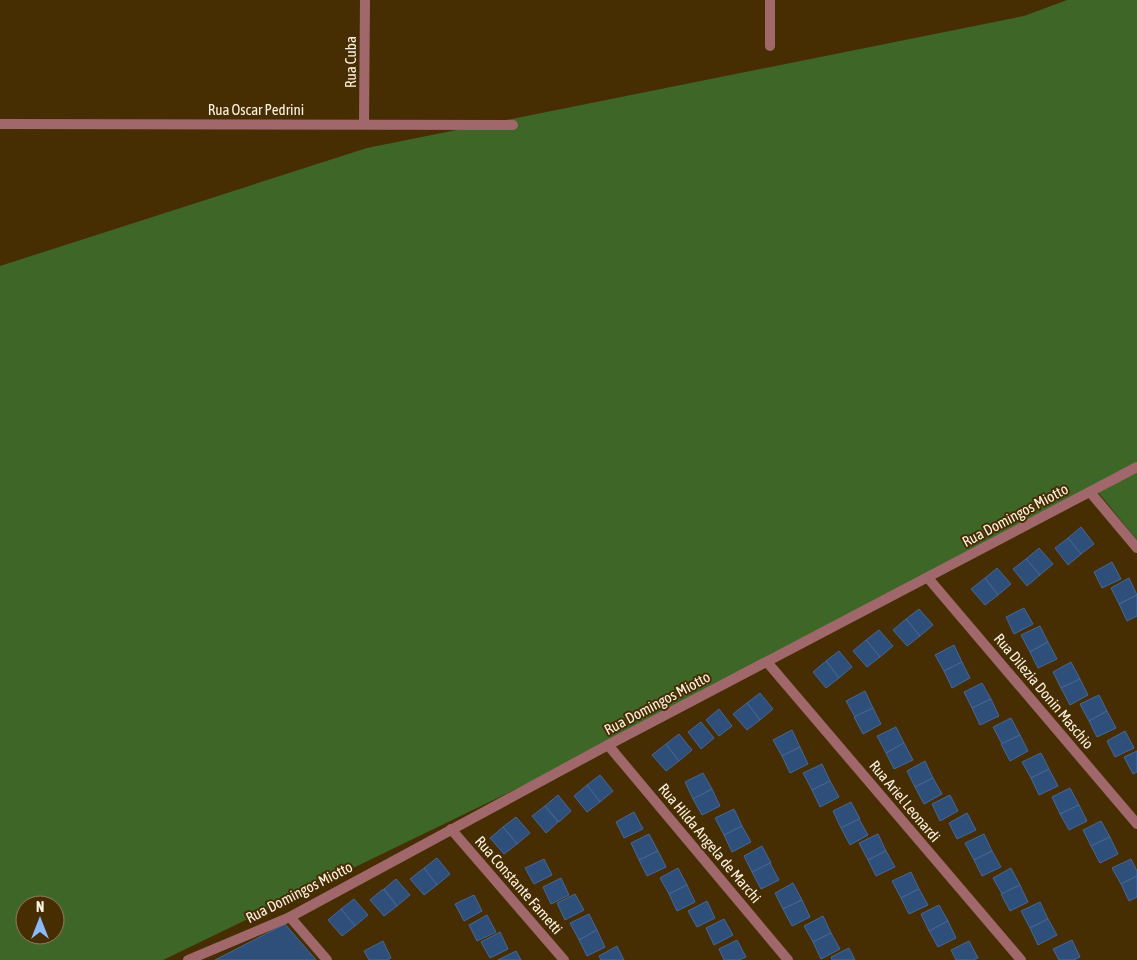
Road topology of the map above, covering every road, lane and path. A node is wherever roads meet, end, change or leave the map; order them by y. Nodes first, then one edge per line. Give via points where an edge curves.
1 (365, 0) edge
2 (770, 0) edge
3 (770, 46) dead end
4 (0, 124) edge
5 (364, 124) junction
6 (513, 125) dead end
7 (1137, 467) edge
8 (1090, 492) junction
9 (1137, 548) edge
10 (928, 578) junction
11 (767, 662) junction
12 (608, 745) junction
13 (1137, 824) edge
14 (451, 829) junction
15 (290, 917) junction
16 (188, 960) edge
17 (327, 960) edge
18 (564, 960) edge
19 (788, 960) edge
20 (1021, 960) edge

1 - 5 street, Rua Cuba
2 - 3 street
4 - 5 street, Rua Oscar Pedrini
5 - 6 street, Rua Oscar Pedrini
7 - 8 street, Rua Domingos Miotto
8 - 9 street
8 - 10 street, Rua Domingos Miotto
10 - 11 street, Rua Domingos Miotto
10 - 13 street, Rua Dilezia Donin Maschio
11 - 12 street, Rua Domingos Miotto
11 - 20 street, Rua Ariel Leonardi
12 - 14 street, Rua Domingos Miotto
12 - 19 street, Rua Hilda Angela de Marchi
14 - 15 street, Rua Domingos Miotto
14 - 18 street, Rua Constante Fametti
15 - 16 street, Rua Domingos Miotto
15 - 17 street

